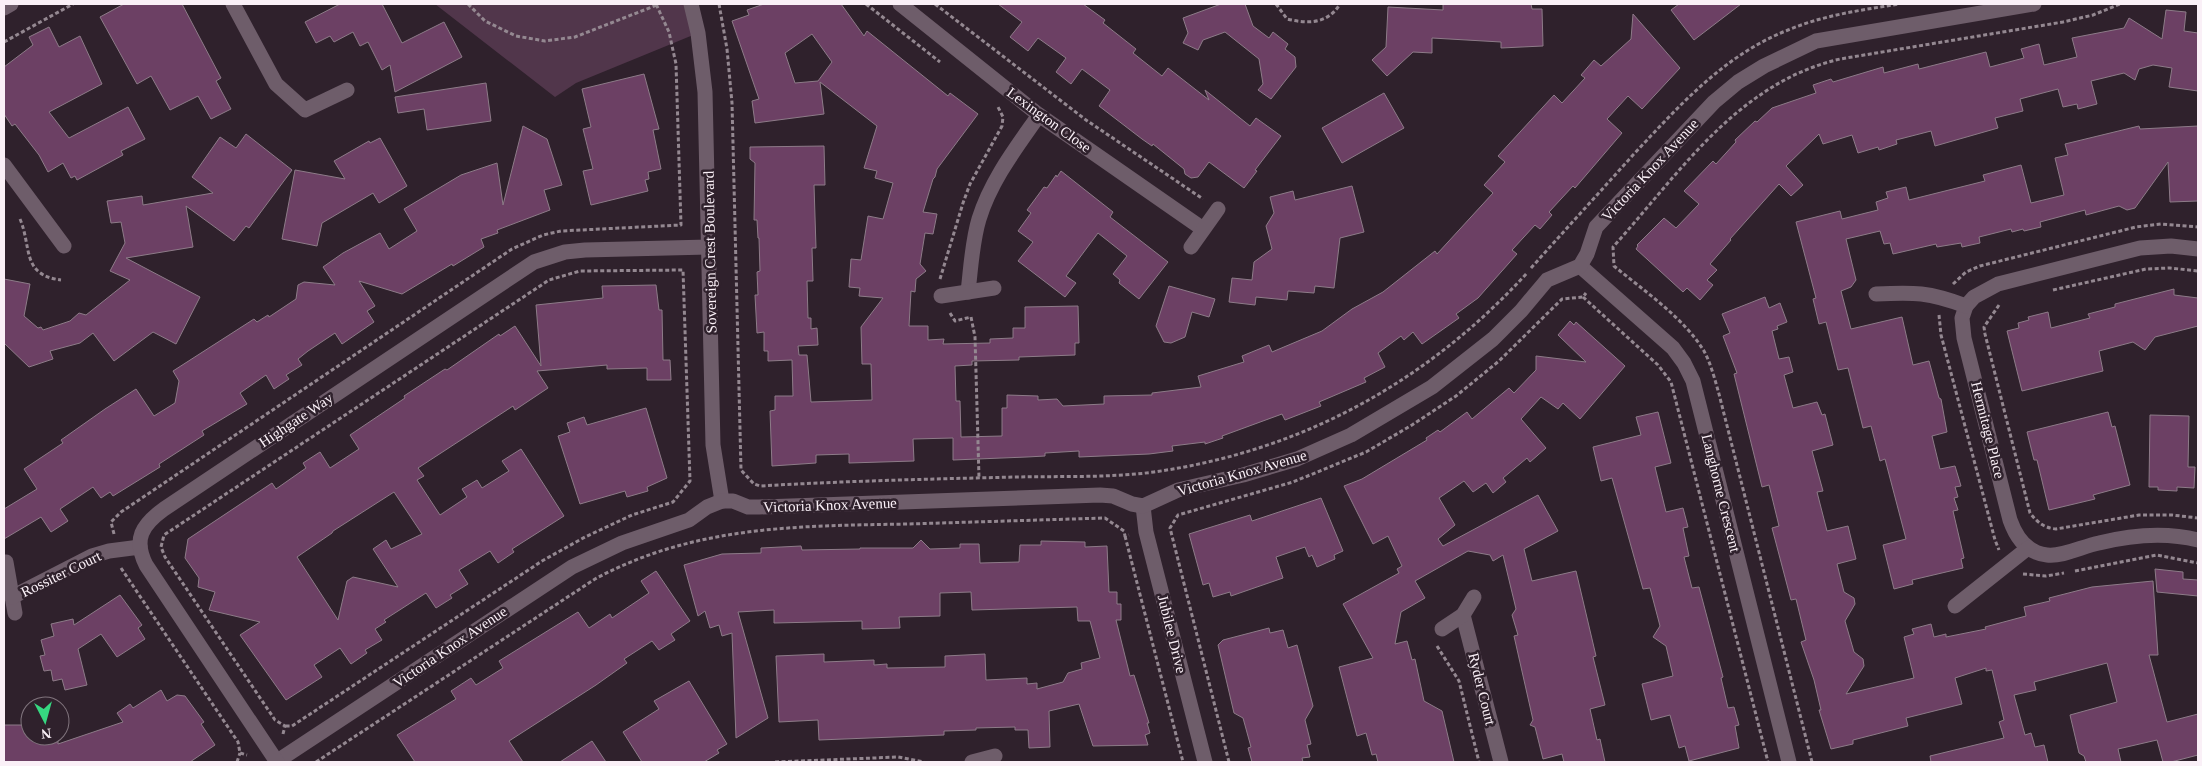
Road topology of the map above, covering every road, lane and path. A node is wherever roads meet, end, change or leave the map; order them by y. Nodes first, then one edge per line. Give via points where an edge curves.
1 (11, 4) edge
2 (73, 4) edge
3 (233, 4) edge
4 (468, 4) edge
5 (656, 4) edge
6 (691, 4) edge
7 (719, 4) edge
8 (900, 4) edge
9 (935, 4) edge
10 (1276, 4) edge
11 (1340, 4) edge
12 (1899, 4) edge
13 (2034, 4) edge
14 (2120, 4) edge
15 (4, 8) edge
16 (1972, 8) edge
17 (4, 42) edge
18 (347, 90) dead end
19 (1039, 115) junction
20 (4, 165) edge
21 (1218, 209) joint
22 (19, 217) dead end
23 (681, 225) dead end
24 (1203, 228) junction
25 (64, 246) dead end
26 (709, 247) junction
27 (1191, 247) dead end
28 (2198, 249) edge
29 (1580, 266) junction
30 (1614, 266) dead end
31 (2198, 271) edge
32 (60, 280) dead end
33 (994, 288) dead end
34 (2051, 291) dead end
35 (968, 292) junction
36 (1876, 294) dead end
37 (941, 296) dead end
38 (1583, 297) dead end
39 (2003, 302) dead end
40 (1966, 306) junction
41 (1940, 312) dead end
42 (689, 476) dead end
43 (722, 501) junction
44 (1142, 506) junction
45 (2198, 518) edge
46 (1170, 528) dead end
47 (1132, 534) dead end
48 (1125, 536) junction
49 (2198, 540) edge
50 (140, 547) junction
51 (2028, 548) junction
52 (2001, 553) dead end
53 (6, 562) dead end
54 (2198, 563) edge
55 (120, 565) dead end
56 (2018, 572) dead end
57 (1474, 596) dead end
58 (12, 597) junction
59 (1955, 606) dead end
60 (15, 612) dead end
61 (1463, 615) junction
62 (1442, 628) joint
63 (283, 734) dead end
64 (240, 754) junction
65 (247, 755) dead end
66 (995, 756) dead end
67 (236, 762) edge
68 (277, 762) edge
69 (316, 762) edge
70 (775, 762) edge
71 (924, 762) edge
72 (972, 762) edge
73 (1183, 762) edge
74 (1205, 762) edge
75 (1229, 762) edge
76 (1479, 762) edge
77 (1501, 762) edge
78 (1768, 762) edge
79 (1789, 762) edge

1 - 15 street
2 - 17 path
3 - 18 street via 276,84 305,110
4 - 5 path via 485,22 516,36 545,41 575,37
5 - 23 path via 669,32 676,64
6 - 26 street, Sovereign Crest Boulevard via 705,92
7 - 12 path via 732,103 741,470 760,486 1146,473 1238,454 1310,430 1392,387 1435,358 1499,304 1671,114 1728,63 1788,30 1827,17
8 - 19 street, Lexington Close
9 - 21 path via 1086,120
10 - 11 path via 1287,18 1312,22 1325,19
13 - 16 street, Victoria Knox Avenue
14 - 30 path via 2063,22 1840,59 1818,64 1790,77 1741,108 1711,135 1613,247
16 - 29 street, Victoria Knox Avenue via 1816,41 1738,82 1714,102 1596,227
19 - 24 street, Lexington Close
19 - 35 street via 1004,165 985,201 979,219
20 - 25 street
21 - 24 street
22 - 32 path via 34,268 47,278
24 - 27 street
26 - 43 street, Sovereign Crest Boulevard via 714,454
26 - 50 street, Highgate Way via 578,251 534,262 152,517 143,528
28 - 40 street via 2171,246 2140,248 1998,284 1974,296
29 - 44 street, Victoria Knox Avenue via 1547,280 1493,339 1432,387 1351,435 1297,459 1178,490
29 - 79 street, Langhorne Crescent via 1673,348 1693,381
31 - 34 path via 2146,269
33 - 35 street
35 - 37 street
36 - 40 street via 1916,292
38 - 78 path via 1658,365 1674,390
39 - 45 path via 1984,327 1985,334 2030,513 2035,520 2048,529 2056,530 2139,514
40 - 51 street, Hermitage Place via 1962,318 1964,338 2010,520 2014,532
41 - 52 path via 1941,335 1994,540
42 - 63 path via 682,270 580,271 535,288 162,538 165,557 275,720 285,726
43 - 44 street, Victoria Knox Avenue via 758,507 1100,495
43 - 68 street, Victoria Knox Avenue via 689,520 622,543 572,567
44 - 74 street, Jubilee Drive
46 - 75 path
47 - 48 path
48 - 69 path via 1124,531 1105,518 785,527 715,536 682,544 614,568 595,579
48 - 73 path
49 - 51 street via 2136,536 2048,555
50 - 58 street, Rossiter Court via 92,556
50 - 68 street via 146,565
51 - 59 street
53 - 58 street
54 - 56 path via 2157,555 2046,576
55 - 64 path via 238,742
57 - 61 street
58 - 60 street
61 - 62 street
61 - 77 street, Ryder Court
62 - 76 path via 1434,641 1459,681
64 - 65 path
64 - 67 path
66 - 72 street
70 - 71 path via 898,757

